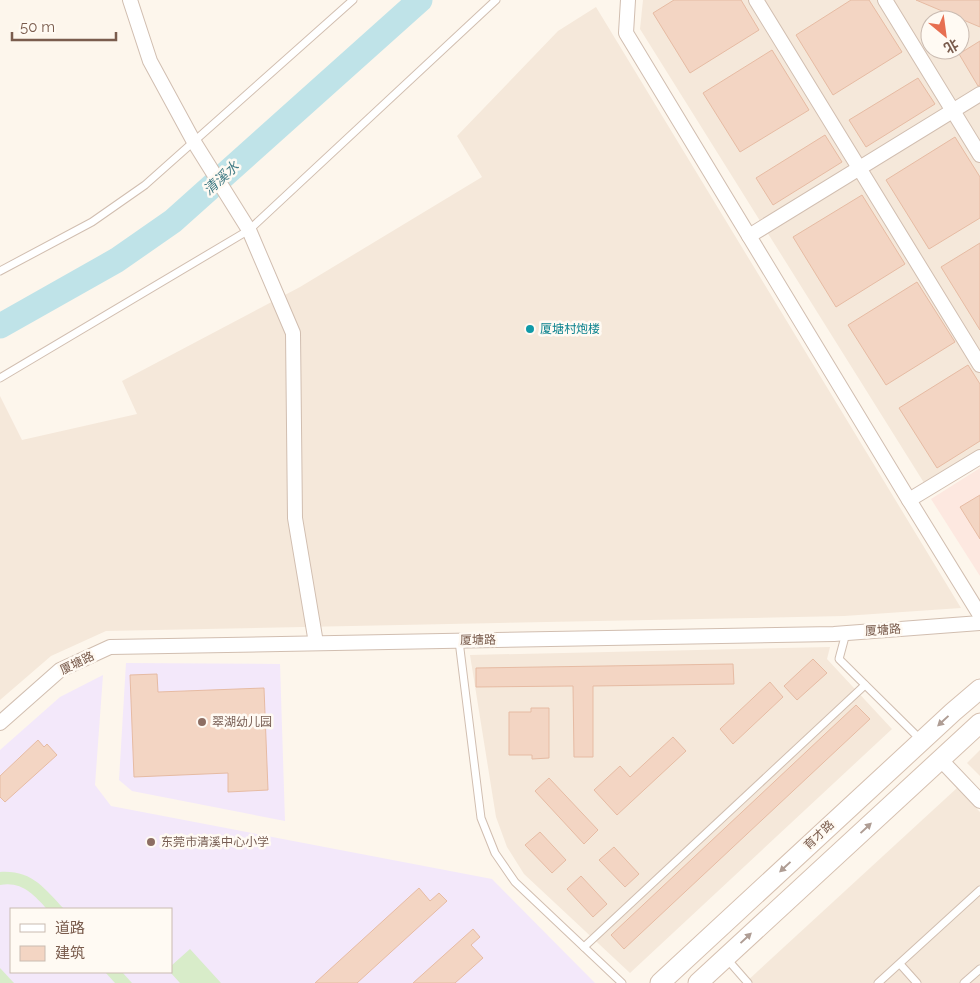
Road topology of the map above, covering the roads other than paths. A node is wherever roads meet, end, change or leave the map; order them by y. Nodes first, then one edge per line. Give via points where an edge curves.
1 (130, 0) edge
2 (353, 0) edge
3 (496, 0) edge
4 (628, 0) edge
5 (756, 0) edge
6 (885, 0) edge
7 (980, 94) edge
8 (953, 110) junction
9 (194, 142) junction
10 (980, 155) edge
11 (859, 168) junction
12 (249, 230) junction
13 (749, 236) junction
14 (0, 272) edge
15 (980, 365) edge
16 (0, 378) edge
17 (980, 457) edge
18 (909, 500) junction
19 (980, 615) edge
20 (980, 623) edge
21 (846, 633) junction
22 (459, 641) junction
23 (316, 643) junction
24 (864, 685) junction
25 (980, 689) edge
26 (0, 723) edge
27 (980, 723) edge
28 (922, 741) junction
29 (940, 759) junction
30 (980, 801) edge
31 (980, 890) edge
32 (584, 947) junction
33 (725, 958) junction
34 (900, 964) junction
35 (980, 969) edge
36 (622, 983) edge
37 (660, 983) edge
38 (698, 983) edge
39 (748, 983) edge
40 (878, 983) edge
41 (917, 983) edge
42 (964, 983) edge

1 - 9 street via 150,61
2 - 9 lane
3 - 12 lane
4 - 13 street via 626,34
5 - 11 street
6 - 8 street
7 - 8 street
8 - 10 street
8 - 11 street
9 - 12 street
9 - 14 lane via 145,186 92,222
11 - 13 street
11 - 15 street
12 - 16 lane
12 - 23 street via 293,333 295,518
13 - 18 street
17 - 18 street
18 - 19 street
20 - 21 street, 厦塘路
21 - 22 street, 厦塘路
21 - 24 lane via 839,660
22 - 23 street, 厦塘路
22 - 32 lane via 481,818 495,853 515,882
23 - 26 street, 厦塘路 via 110,647 60,670
24 - 28 lane
24 - 32 lane
25 -> 28 main road, 育才路
27 - 29 main road
28 -> 37 main road, 育才路
29 - 30 street
33 -> 29 main road
31 - 34 lane
32 - 36 lane
33 - 38 main road
33 - 39 lane
34 - 40 lane
34 - 41 lane
35 - 42 lane

